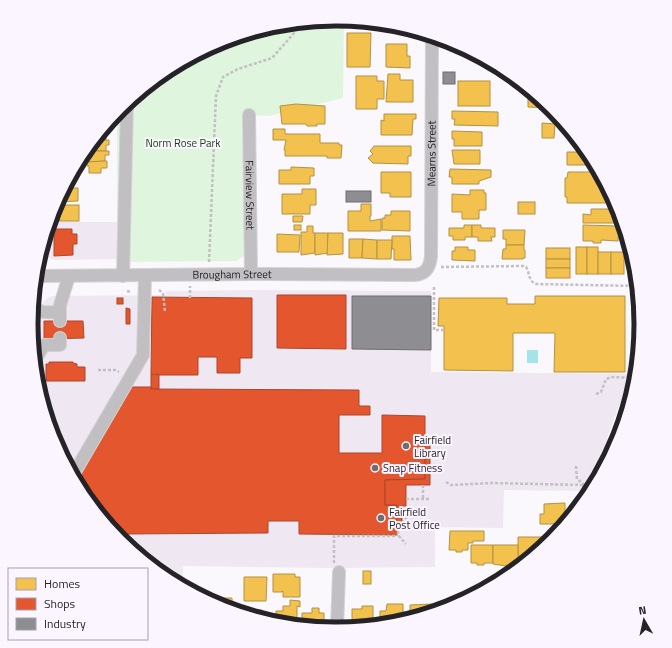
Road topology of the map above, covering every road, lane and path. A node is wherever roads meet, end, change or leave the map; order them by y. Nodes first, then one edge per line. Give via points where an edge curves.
1 (295, 29) edge
2 (432, 42) edge
3 (127, 111) edge
4 (249, 115) dead end
5 (209, 262) dead end
6 (438, 267) dead end
7 (426, 271) joint
8 (251, 274) junction
9 (145, 275) junction
10 (42, 276) edge
11 (70, 276) junction
12 (123, 276) junction
13 (190, 286) dead end
14 (631, 286) edge
15 (434, 287) dead end
16 (159, 290) dead end
17 (190, 298) dead end
18 (39, 311) edge
19 (165, 312) dead end
20 (444, 330) dead end
21 (60, 338) dead end
22 (40, 351) edge
23 (98, 370) dead end
24 (115, 370) dead end
25 (629, 378) edge
26 (596, 394) dead end
27 (576, 466) dead end
28 (76, 470) edge
29 (446, 482) dead end
30 (423, 485) dead end
31 (584, 485) joint
32 (406, 499) dead end
33 (423, 499) junction
34 (431, 499) dead end
35 (408, 516) dead end
36 (402, 523) dead end
37 (398, 526) dead end
38 (398, 535) junction
39 (406, 544) dead end
40 (334, 557) dead end
41 (339, 572) dead end
42 (337, 622) edge

1 - 5 path via 272,58 238,69 223,77 219,86 216,96
2 - 7 street, Mearns Street via 431,256
3 - 12 street
4 - 8 street, Fairview Street
6 - 14 path via 523,266 528,270 530,280 536,284
7 - 8 street, Brougham Street via 415,275
8 - 9 street, Brougham Street
9 - 12 street, Brougham Street
9 - 28 street via 143,355
10 - 11 street, Brougham Street
11 - 12 street, Brougham Street
11 - 18 street via 60,305 60,317
13 - 17 path
15 - 20 path via 434,330
16 - 19 path via 163,293
21 - 22 street via 60,345 44,345
23 - 24 path
25 - 26 path via 606,379 601,392
27 - 31 path via 577,479
29 - 31 path via 452,485
30 - 33 path
32 - 33 path
33 - 34 path
35 - 36 path
37 - 38 path
38 - 39 path
38 - 40 path via 334,536
41 - 42 street

